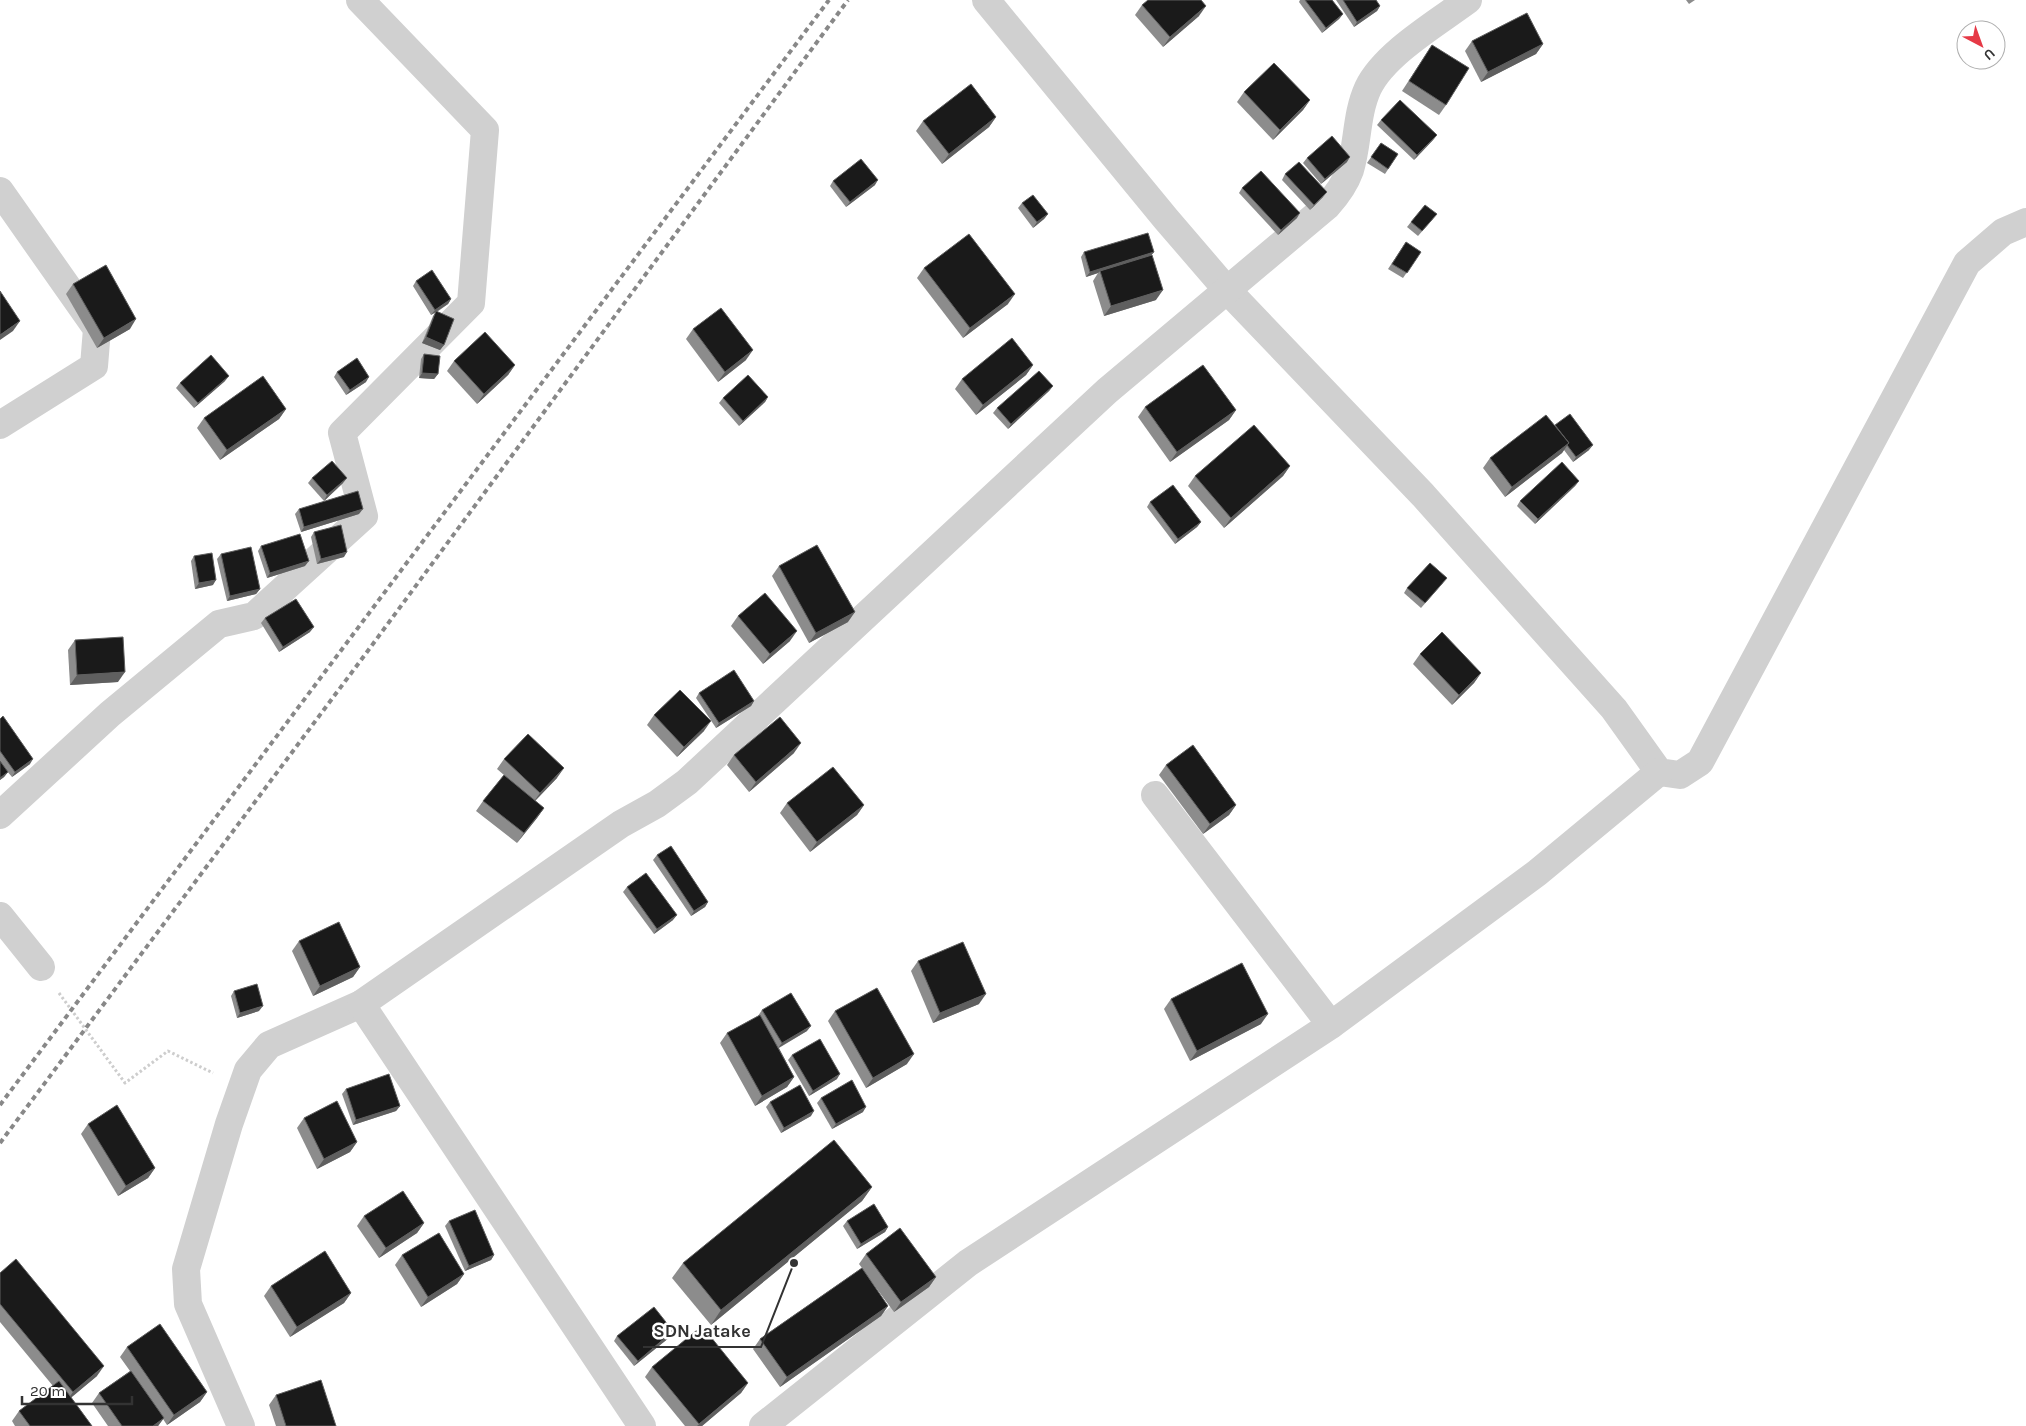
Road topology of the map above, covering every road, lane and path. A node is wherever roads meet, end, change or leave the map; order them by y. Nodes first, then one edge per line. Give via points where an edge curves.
1 (360, 0) edge
2 (986, 0) edge
3 (1468, 0) edge
4 (0, 191) edge
5 (2026, 222) edge
6 (1227, 290) junction
7 (0, 425) edge
8 (1659, 772) junction
9 (1155, 795) dead end
10 (0, 815) edge
11 (0, 916) edge
12 (42, 967) joint
13 (361, 1004) junction
14 (1332, 1025) junction
15 (242, 1088) junction
16 (241, 1426) edge
17 (642, 1426) edge
18 (762, 1426) edge

1 - 10 street via 485,130 471,304 342,433 364,516 254,616 219,624 110,714
2 - 6 street
3 - 6 street via 1380,68 1363,102 1350,171 1341,189 1328,206
4 - 7 street via 97,329 94,366
5 - 8 street via 2004,232 1967,263 1700,762 1680,775
6 - 8 street via 1429,503 1614,709
6 - 13 street via 1107,391 687,782
8 - 14 street via 1537,873
9 - 14 street
11 - 12 street
12 - 15 path via 84,1030 125,1083 168,1051
13 - 15 street via 269,1045 248,1070
13 - 17 street
14 - 18 street via 968,1263
15 - 16 street via 186,1269 188,1304

